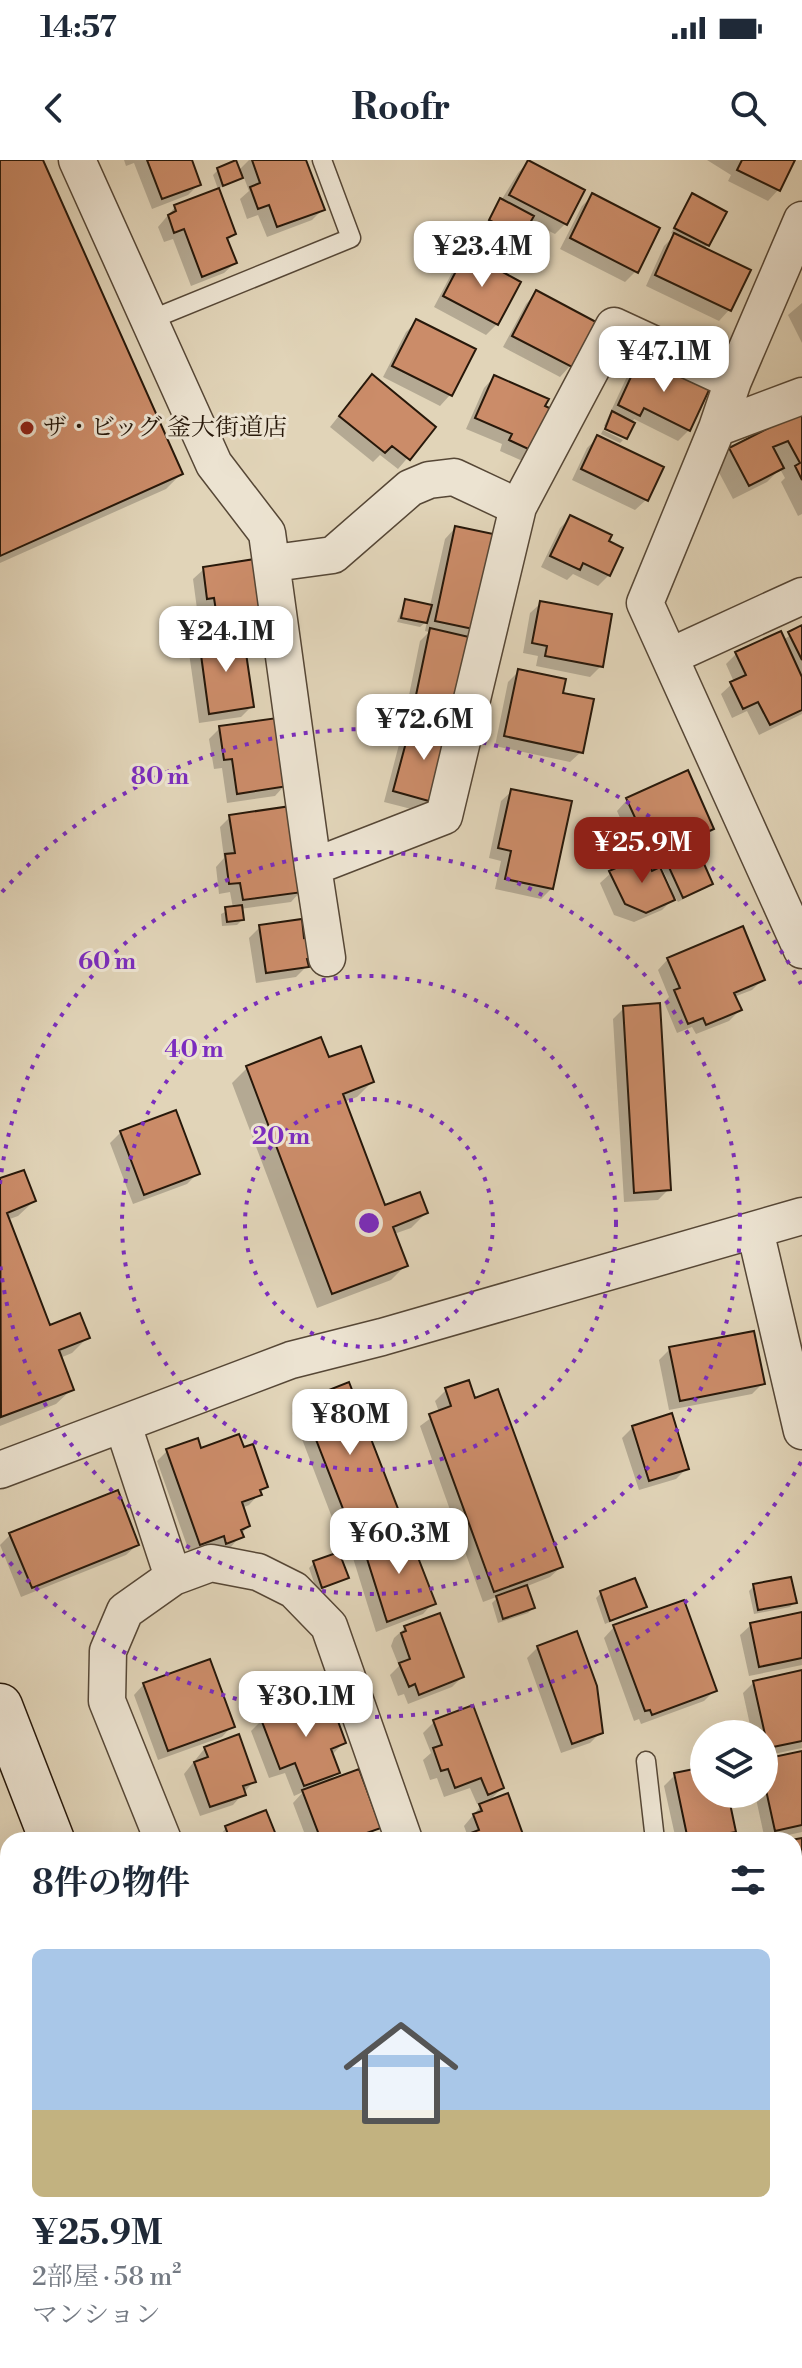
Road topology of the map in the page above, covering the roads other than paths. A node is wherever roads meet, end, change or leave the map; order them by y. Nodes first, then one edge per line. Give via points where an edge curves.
1 (77, 160) edge
2 (322, 160) edge
3 (802, 220) edge
4 (789, 279) edge
5 (150, 320) junction
6 (733, 381) junction
7 (802, 396) edge
8 (717, 428) junction
9 (518, 507) junction
10 (274, 563) junction
11 (802, 596) edge
12 (671, 656) junction
13 (313, 867) junction
14 (802, 950) edge
15 (327, 958) dead end
16 (802, 1216) edge
17 (755, 1230) junction
18 (123, 1425) junction
19 (802, 1431) edge
20 (0, 1470) edge
21 (173, 1577) junction
22 (0, 1706) edge
23 (646, 1761) dead end
24 (49, 1832) edge
25 (160, 1832) edge
26 (401, 1832) edge
27 (654, 1832) edge

1 - 5 street
2 - 5 lane via 351,238
3 - 4 street
4 - 6 street
5 - 10 street via 214,464 267,533
6 - 8 street
6 - 9 street via 614,326
7 - 8 street
8 - 12 street via 645,603
9 - 10 street via 454,477 429,480 410,488 333,555
9 - 13 street via 444,816
10 - 13 street
11 - 12 street
12 - 14 street
13 - 15 street
16 - 17 street
17 - 18 street via 291,1360
17 - 19 street
18 - 20 street
18 - 21 street
21 - 25 street via 125,1611 108,1651 107,1701
21 - 26 street via 211,1563 258,1572 294,1590 329,1626
22 - 24 street
23 - 27 lane

